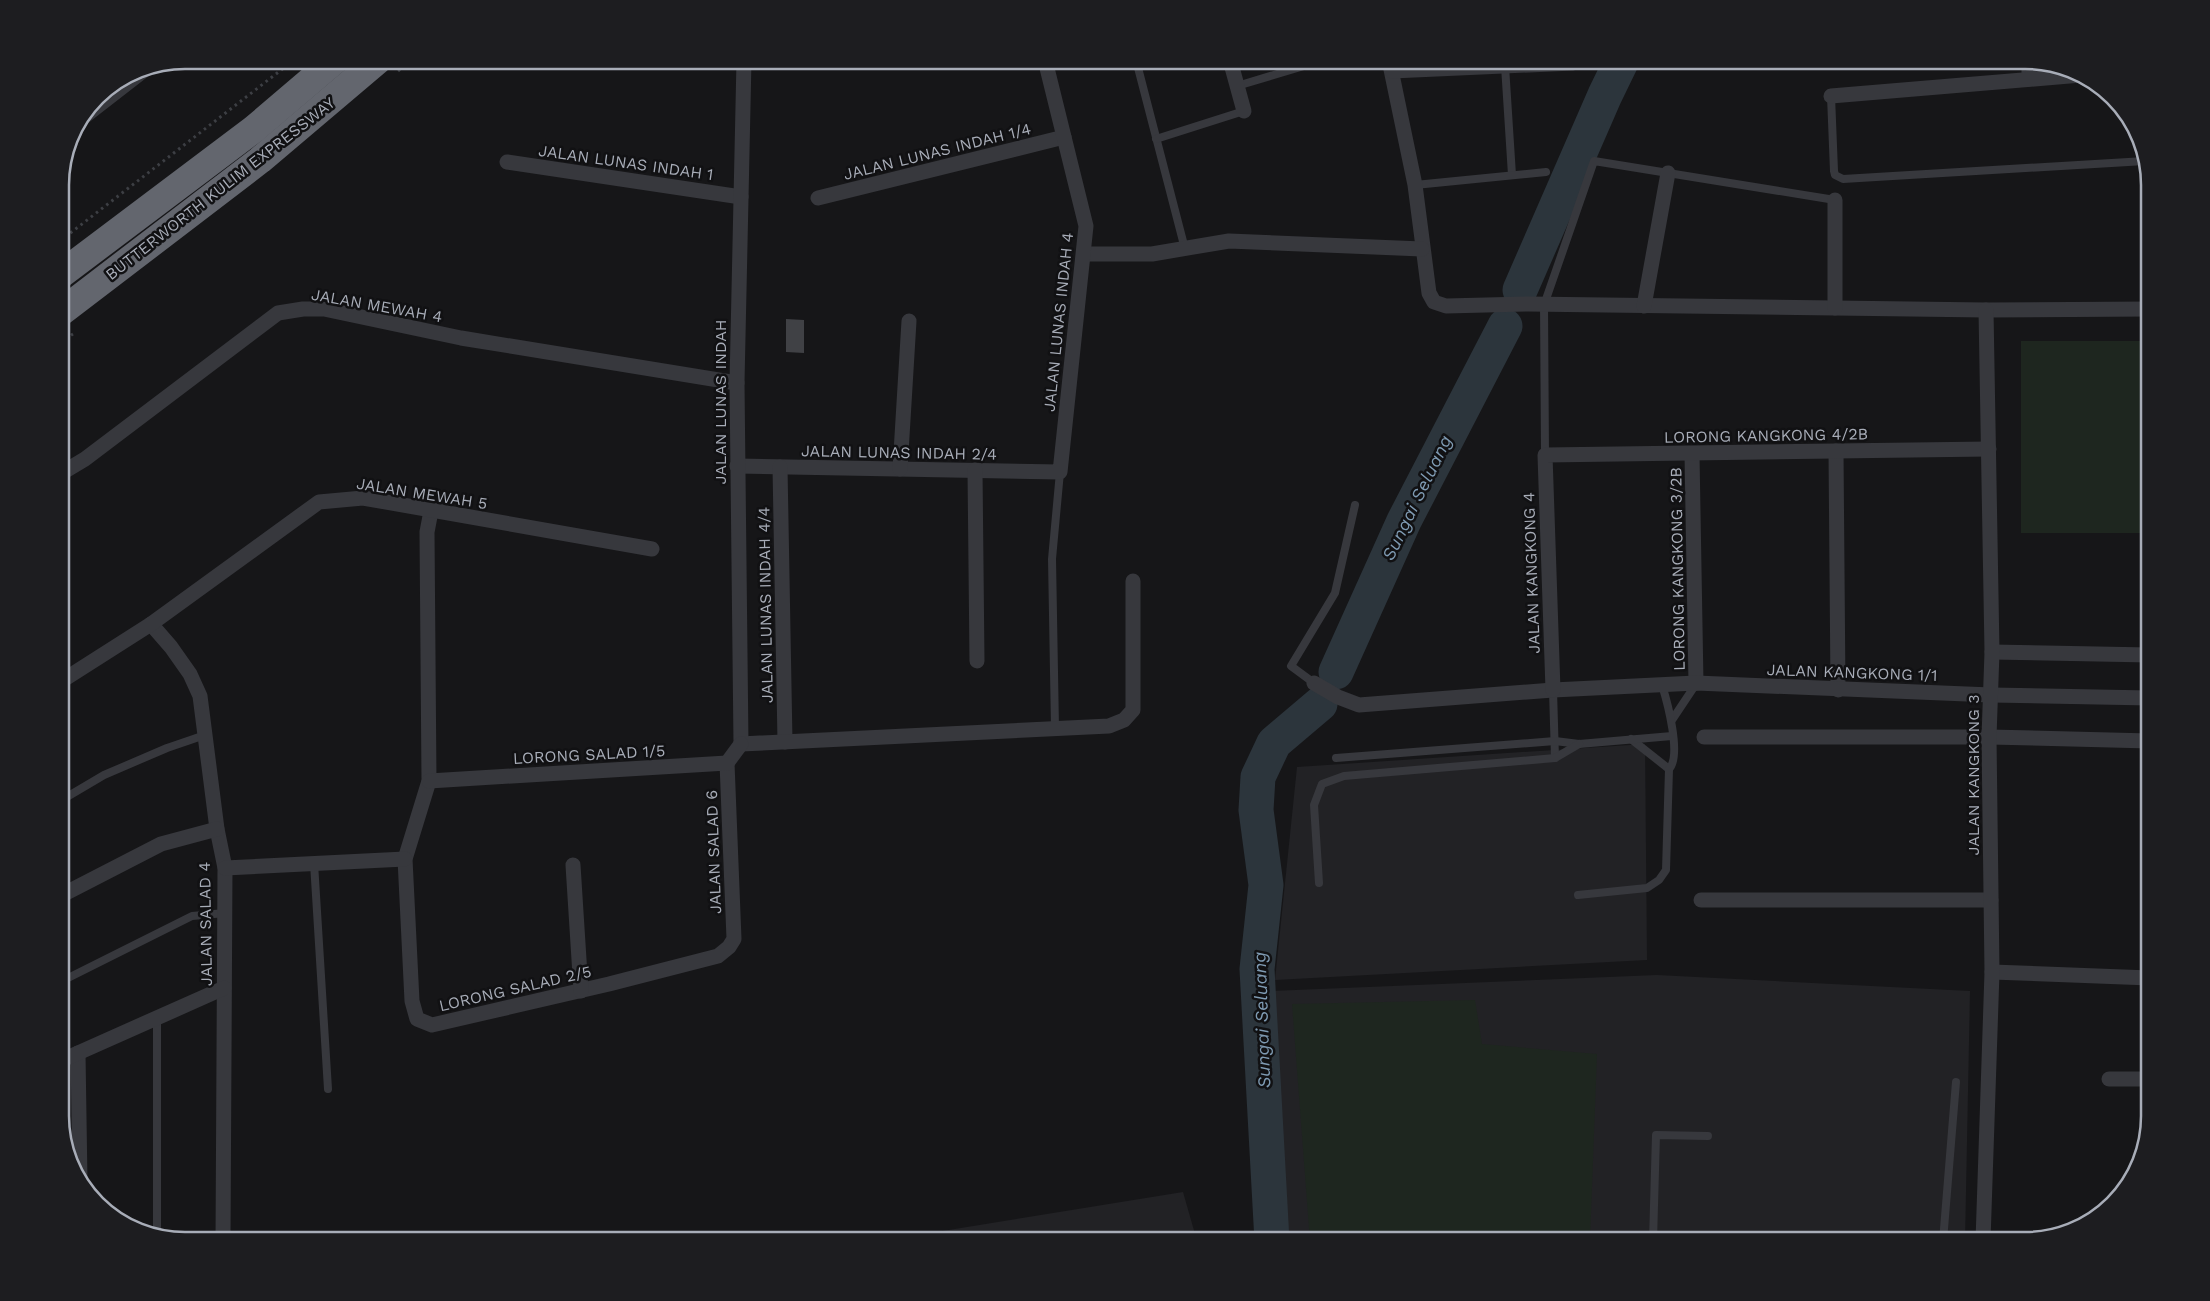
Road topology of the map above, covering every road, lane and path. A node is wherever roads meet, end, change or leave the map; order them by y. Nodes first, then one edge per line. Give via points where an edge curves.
1 (282, 69) edge
2 (324, 69) edge
3 (367, 69) edge
4 (744, 69) edge
5 (1047, 69) edge
6 (1138, 69) edge
7 (1232, 69) edge
8 (1286, 69) edge
9 (1391, 69) edge
10 (1505, 69) edge
11 (2029, 69) edge
12 (2064, 76) edge
13 (2029, 79) junction
14 (124, 86) edge
15 (1237, 86) junction
16 (1832, 96) joint
17 (108, 98) edge
18 (1244, 111) joint
19 (1064, 137) junction
20 (1156, 139) junction
21 (2139, 161) edge
22 (507, 162) dead end
23 (1546, 172) dead end
24 (1668, 173) junction
25 (1512, 175) junction
26 (1415, 185) junction
27 (741, 196) junction
28 (818, 198) dead end
29 (1835, 200) joint
30 (69, 234) edge
31 (1184, 249) junction
32 (1422, 249) junction
33 (1084, 254) junction
34 (69, 268) edge
35 (1544, 305) junction
36 (1644, 306) junction
37 (69, 307) edge
38 (1835, 308) junction
39 (2141, 309) edge
40 (1986, 310) junction
41 (909, 321) dead end
42 (737, 383) junction
43 (1989, 449) junction
44 (1836, 451) junction
45 (1692, 454) junction
46 (1545, 455) junction
47 (737, 466) junction
48 (780, 467) junction
49 (69, 469) edge
50 (900, 469) junction
51 (975, 470) junction
52 (1060, 472) junction
53 (1356, 505) dead end
54 (431, 512) junction
55 (652, 549) dead end
56 (1133, 581) dead end
57 (151, 624) junction
58 (1992, 652) junction
59 (2141, 655) edge
60 (977, 661) dead end
61 (69, 676) edge
62 (1314, 683) joint
63 (1696, 683) junction
64 (1662, 685) junction
65 (1553, 690) junction
66 (1838, 690) junction
67 (1991, 695) junction
68 (2141, 698) edge
69 (1672, 720) junction
70 (1055, 728) junction
71 (205, 734) junction
72 (1672, 736) junction
73 (1704, 737) dead end
74 (1989, 737) junction
75 (1631, 739) junction
76 (1555, 741) junction
77 (2141, 741) edge
78 (785, 742) junction
79 (741, 744) junction
80 (1579, 744) junction
81 (1336, 758) dead end
82 (1555, 758) junction
83 (727, 763) junction
84 (1669, 769) junction
85 (429, 781) junction
86 (69, 796) edge
87 (217, 829) junction
88 (404, 859) junction
89 (314, 864) junction
90 (573, 865) dead end
91 (225, 868) junction
92 (1319, 883) dead end
93 (69, 891) edge
94 (1578, 896) dead end
95 (1701, 900) dead end
96 (1991, 900) junction
97 (225, 913) junction
98 (734, 939) joint
99 (1992, 972) junction
100 (69, 978) edge
101 (2141, 978) edge
102 (224, 988) junction
103 (581, 990) junction
104 (157, 1018) junction
105 (78, 1053) junction
106 (69, 1057) edge
107 (2108, 1079) dead end
108 (2141, 1079) edge
109 (1956, 1082) dead end
110 (328, 1089) dead end
111 (1708, 1136) dead end
112 (80, 1164) edge
113 (157, 1228) edge
114 (223, 1232) edge
115 (1652, 1232) edge
116 (1945, 1232) edge
117 (1984, 1232) edge

1 - 30 path
2 - 34 highway, BUTTERWORTH KULIM EXPRESSWAY via 254,129
3 - 37 highway, BUTTERWORTH KULIM EXPRESSWAY via 260,160
4 - 27 street, JALAN LUNAS INDAH
5 - 19 street, JALAN LUNAS INDAH 4
6 - 20 lane
7 - 15 street
8 - 15 lane
9 - 26 street
10 - 25 lane
11 - 13 street
12 - 13 street
13 - 16 street
14 - 17 street
15 - 18 street
16 - 21 lane via 1834,171 1843,179
18 - 20 lane
19 - 28 street, JALAN LUNAS INDAH 1/4
19 - 33 street, JALAN LUNAS INDAH 4 via 1086,226
20 - 31 lane
22 - 27 street, JALAN LUNAS INDAH 1
23 - 25 lane
24 - 29 lane
24 - 35 lane via 1594,161
24 - 36 street
25 - 26 lane
26 - 32 street
27 - 42 street, JALAN LUNAS INDAH
29 - 38 street
31 - 32 street via 1229,241
31 - 33 street via 1152,254
32 - 35 street via 1429,293 1434,302 1446,306
33 - 52 street, JALAN LUNAS INDAH 4
35 - 36 street
35 - 46 lane
36 - 38 street
38 - 40 street
39 - 40 street
40 - 43 street, JALAN KANGKONG 3
41 - 50 street
42 - 47 street, JALAN LUNAS INDAH
42 - 49 street, JALAN MEWAH 4 via 461,338 303,308 278,313
43 - 44 street, LORONG KANGKONG 4/2B
43 - 58 street, JALAN KANGKONG 3
44 - 45 street, LORONG KANGKONG 4/2B
44 - 66 street
45 - 46 street, LORONG KANGKONG 4/2B
45 - 63 street, LORONG KANGKONG 3/2B
46 - 65 street, JALAN KANGKONG 4
47 - 48 street, JALAN LUNAS INDAH 2/4
47 - 79 street, JALAN LUNAS INDAH
48 - 50 street, JALAN LUNAS INDAH 2/4
48 - 78 street, JALAN LUNAS INDAH 4/4
50 - 51 street, JALAN LUNAS INDAH 2/4
51 - 52 street, JALAN LUNAS INDAH 2/4
51 - 60 street
52 - 70 lane via 1052,559
53 - 62 lane via 1335,593 1291,666
54 - 55 street, JALAN MEWAH 5
54 - 57 street, JALAN MEWAH 5 via 362,498 319,502
54 - 85 street, LORONG SALAD 2/5 via 427,532
56 - 70 street via 1133,710 1124,720 1109,726
57 - 61 street, JALAN MEWAH 5
57 - 71 street, JALAN SALAD 4 via 190,674 200,696
58 - 59 street
58 - 67 street, JALAN KANGKONG 3
62 - 65 street, JALAN KANGKONG 1/1 via 1359,705
63 - 64 street, JALAN KANGKONG 1/1
63 - 66 street, JALAN KANGKONG 1/1
63 - 69 lane
64 - 65 street, JALAN KANGKONG 1/1
64 - 69 lane
65 - 76 lane
66 - 67 street, JALAN KANGKONG 1/1
67 - 68 street, JALAN KANGKONG 1/1
67 - 74 street, JALAN KANGKONG 3
69 - 72 lane
70 - 78 street
71 - 86 lane via 104,775
71 - 87 street, JALAN SALAD 4
72 - 75 lane
72 - 84 lane via 1673,763
73 - 74 street
74 - 77 street
74 - 96 street, JALAN KANGKONG 3
75 - 80 lane
75 - 84 lane
76 - 80 lane
76 - 81 lane
76 - 82 lane
78 - 79 street
79 - 83 street
80 - 82 lane
82 - 92 lane via 1344,776 1322,784 1314,805
83 - 85 street, LORONG SALAD 1/5
83 - 98 street, JALAN SALAD 6
84 - 94 lane via 1666,870 1659,880 1647,888
85 - 88 street, LORONG SALAD 2/5
87 - 91 street, JALAN SALAD 4
87 - 93 street via 161,844
88 - 89 street
88 - 103 street, LORONG SALAD 2/5 via 412,1001 417,1019 432,1025
89 - 91 street
89 - 110 lane
90 - 103 street
91 - 97 street, JALAN SALAD 4
95 - 96 street
96 - 99 street, JALAN KANGKONG 3
97 - 100 lane via 192,916
97 - 102 street, JALAN SALAD 4
98 - 103 street, LORONG SALAD 2/5 via 718,956
99 - 101 street
99 - 117 street, JALAN KANGKONG 3
102 - 104 street
102 - 114 street, JALAN SALAD 4
104 - 105 street
104 - 113 lane
105 - 106 street
105 - 112 street
107 - 108 street
109 - 116 lane
111 - 115 lane via 1656,1135

